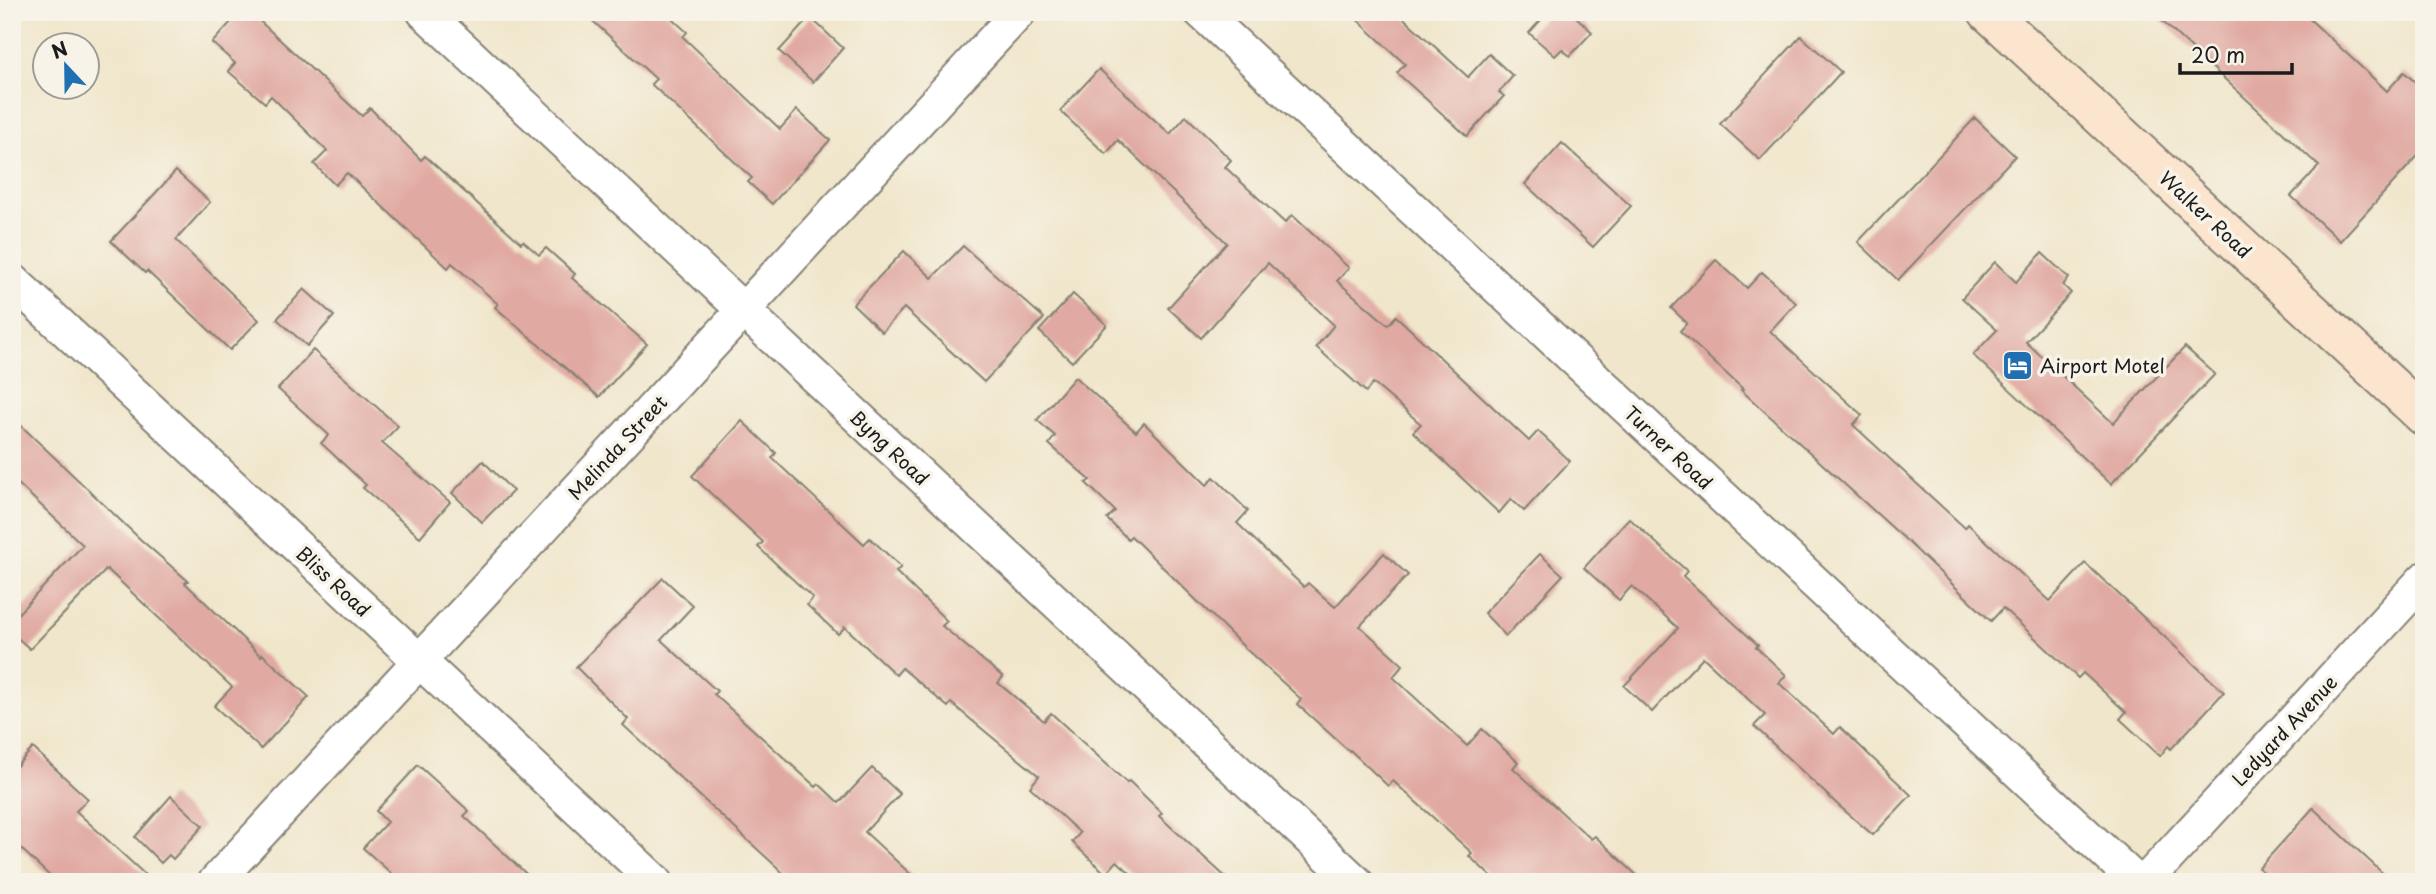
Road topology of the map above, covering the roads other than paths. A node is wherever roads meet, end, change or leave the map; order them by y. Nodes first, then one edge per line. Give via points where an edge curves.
1 (424, 12) edge
2 (1019, 12) edge
3 (1201, 12) edge
4 (1989, 12) edge
5 (12, 280) edge
6 (743, 310) junction
7 (2424, 416) edge
8 (2424, 579) edge
9 (419, 660) junction
10 (215, 882) edge
11 (656, 882) edge
12 (1356, 882) edge
13 (2137, 882) edge
14 (2145, 882) edge

1 - 6 street, Byng Road
2 - 6 street, Melinda Street
3 - 13 street, Turner Road
4 - 7 main road, Walker Road
5 - 9 street, Bliss Road
6 - 9 street, Melinda Street
6 - 12 street, Byng Road
8 - 14 street, Ledyard Avenue
9 - 10 street, Melinda Street
9 - 11 street, Bliss Road

